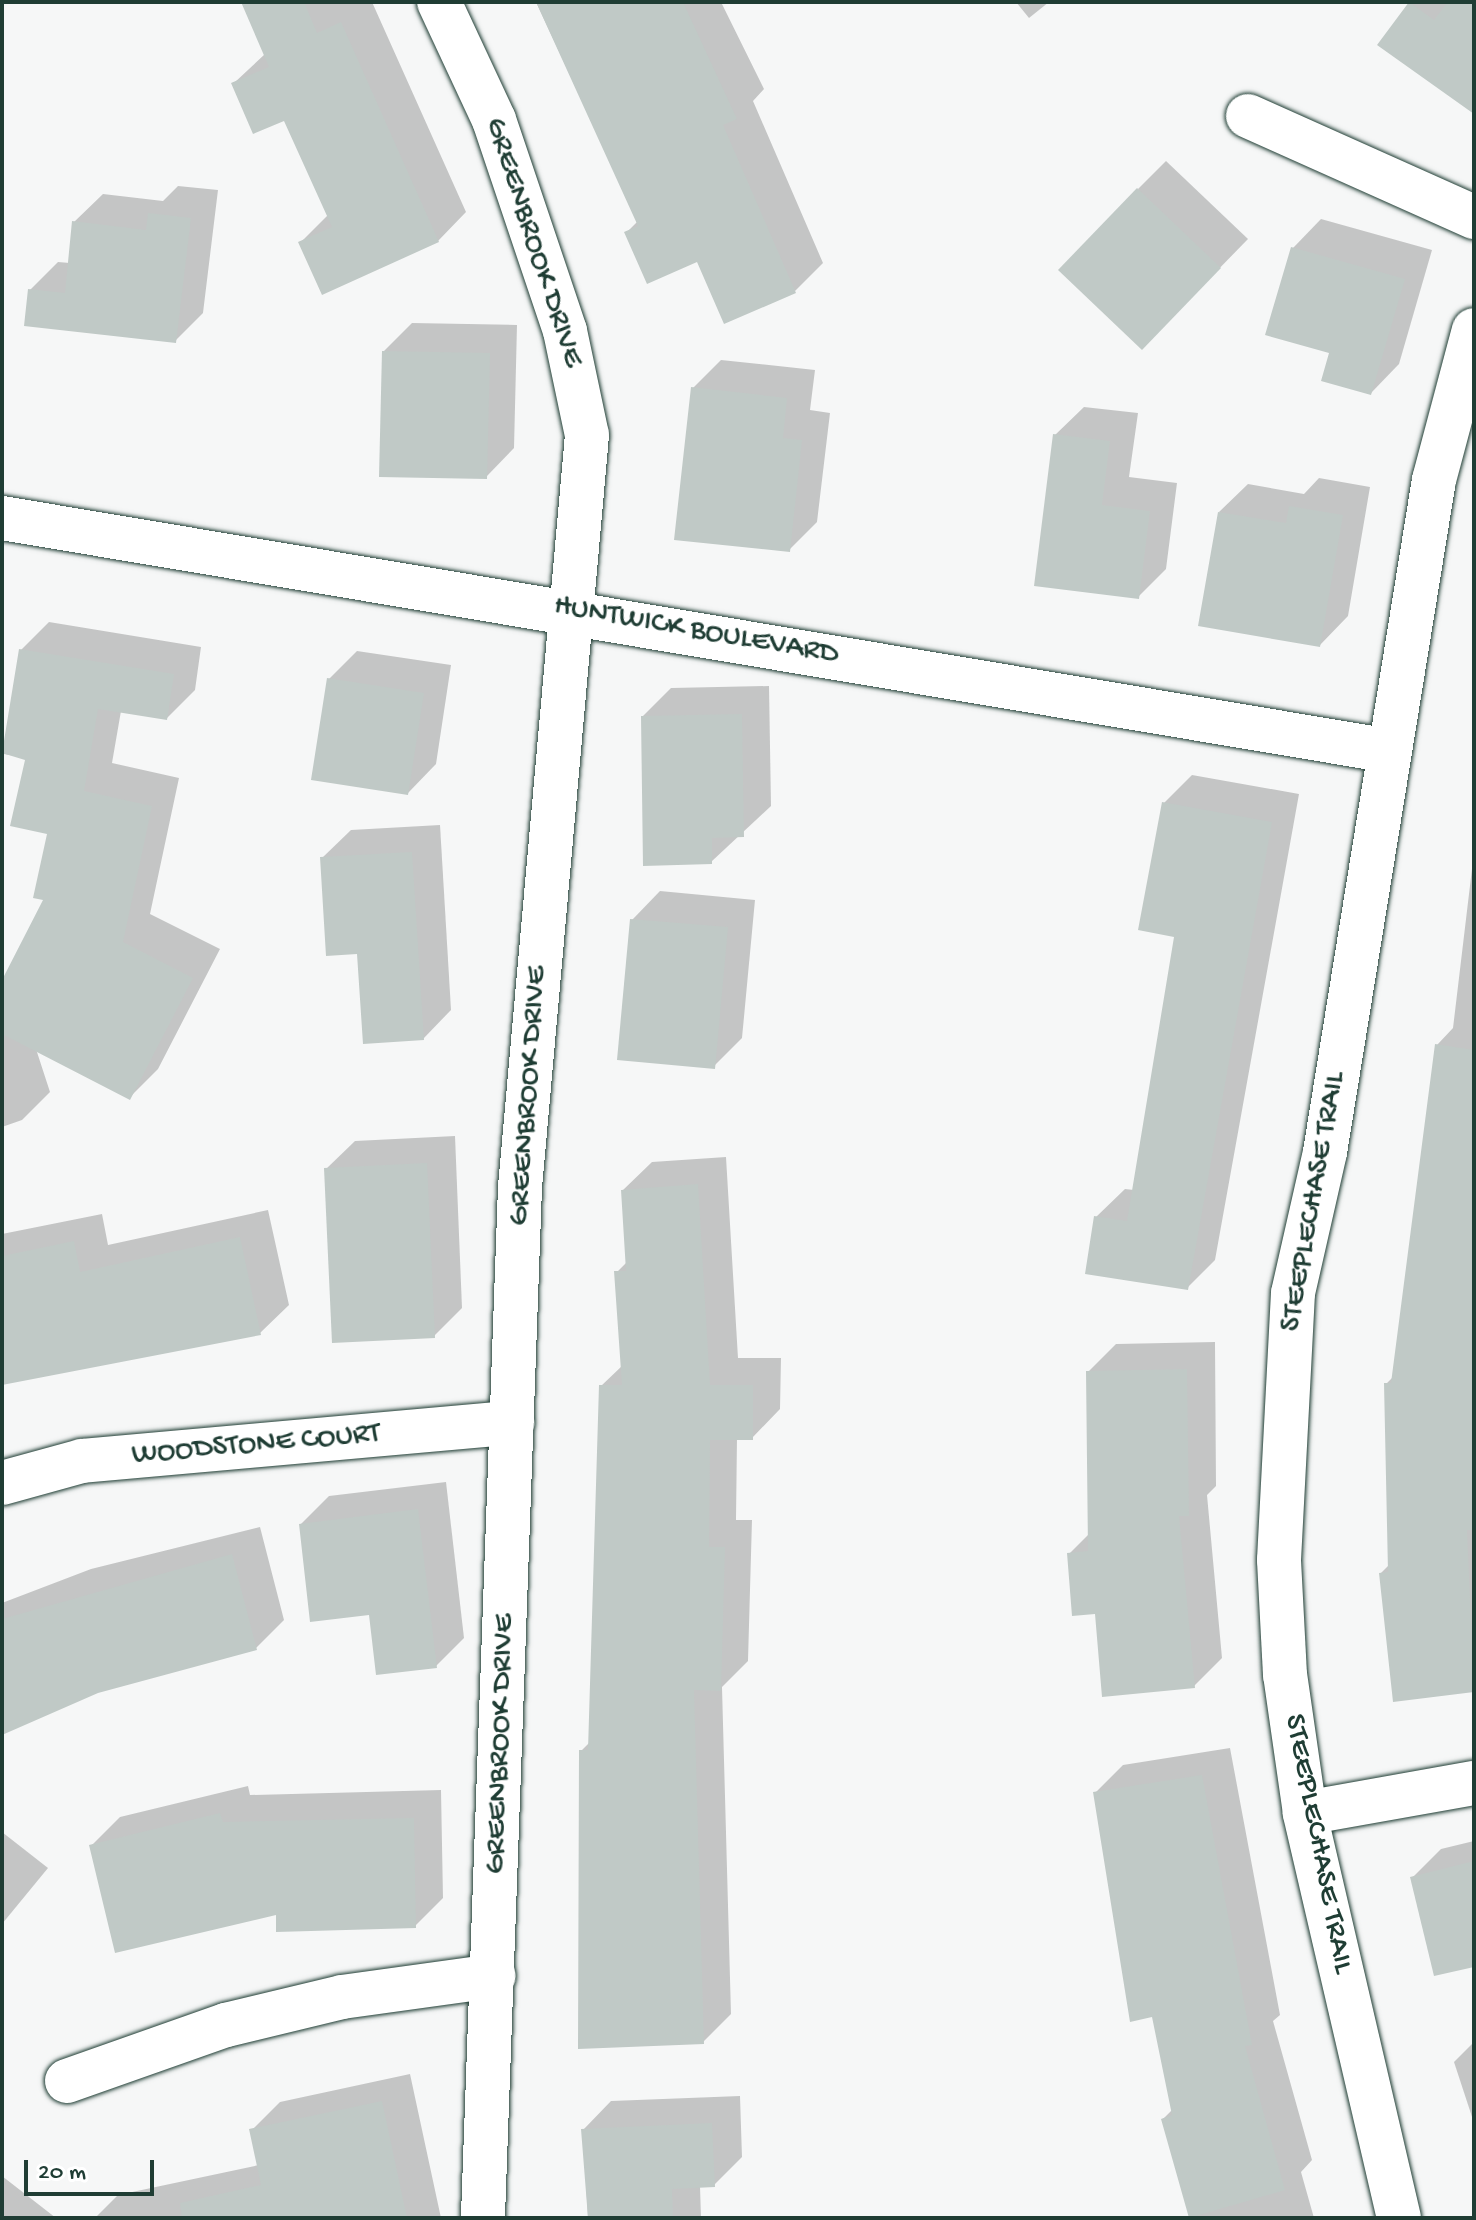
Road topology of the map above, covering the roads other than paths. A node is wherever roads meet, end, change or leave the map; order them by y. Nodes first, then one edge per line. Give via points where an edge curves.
1 (439, 2) edge
2 (1248, 116) dead end
3 (1474, 217) edge
4 (1474, 330) edge
5 (2, 518) edge
6 (571, 610) junction
7 (1390, 751) junction
8 (512, 1423) junction
9 (2, 1483) edge
10 (1474, 1783) edge
11 (1305, 1813) junction
12 (494, 1976) junction
13 (67, 2081) dead end
14 (483, 2218) edge
15 (1399, 2218) edge

1 - 6 street, GREENBROOK DRIVE via 494,120 565,331 587,435
2 - 3 street
4 - 7 street, STEEPLECHASE TRAIL via 1434,480
5 - 6 street, HUNTWICK BOULEVARD
6 - 7 street, HUNTWICK BOULEVARD
6 - 8 street, GREENBROOK DRIVE via 520,1187
7 - 11 street, STEEPLECHASE TRAIL via 1325,1152 1293,1293 1279,1560 1285,1675
8 - 9 street, WOODSTONE COURT via 82,1461
8 - 12 street, GREENBROOK DRIVE
10 - 11 street
11 - 15 street, STEEPLECHASE TRAIL
12 - 13 street via 342,1997 226,2025
12 - 14 street, GREENBROOK DRIVE

